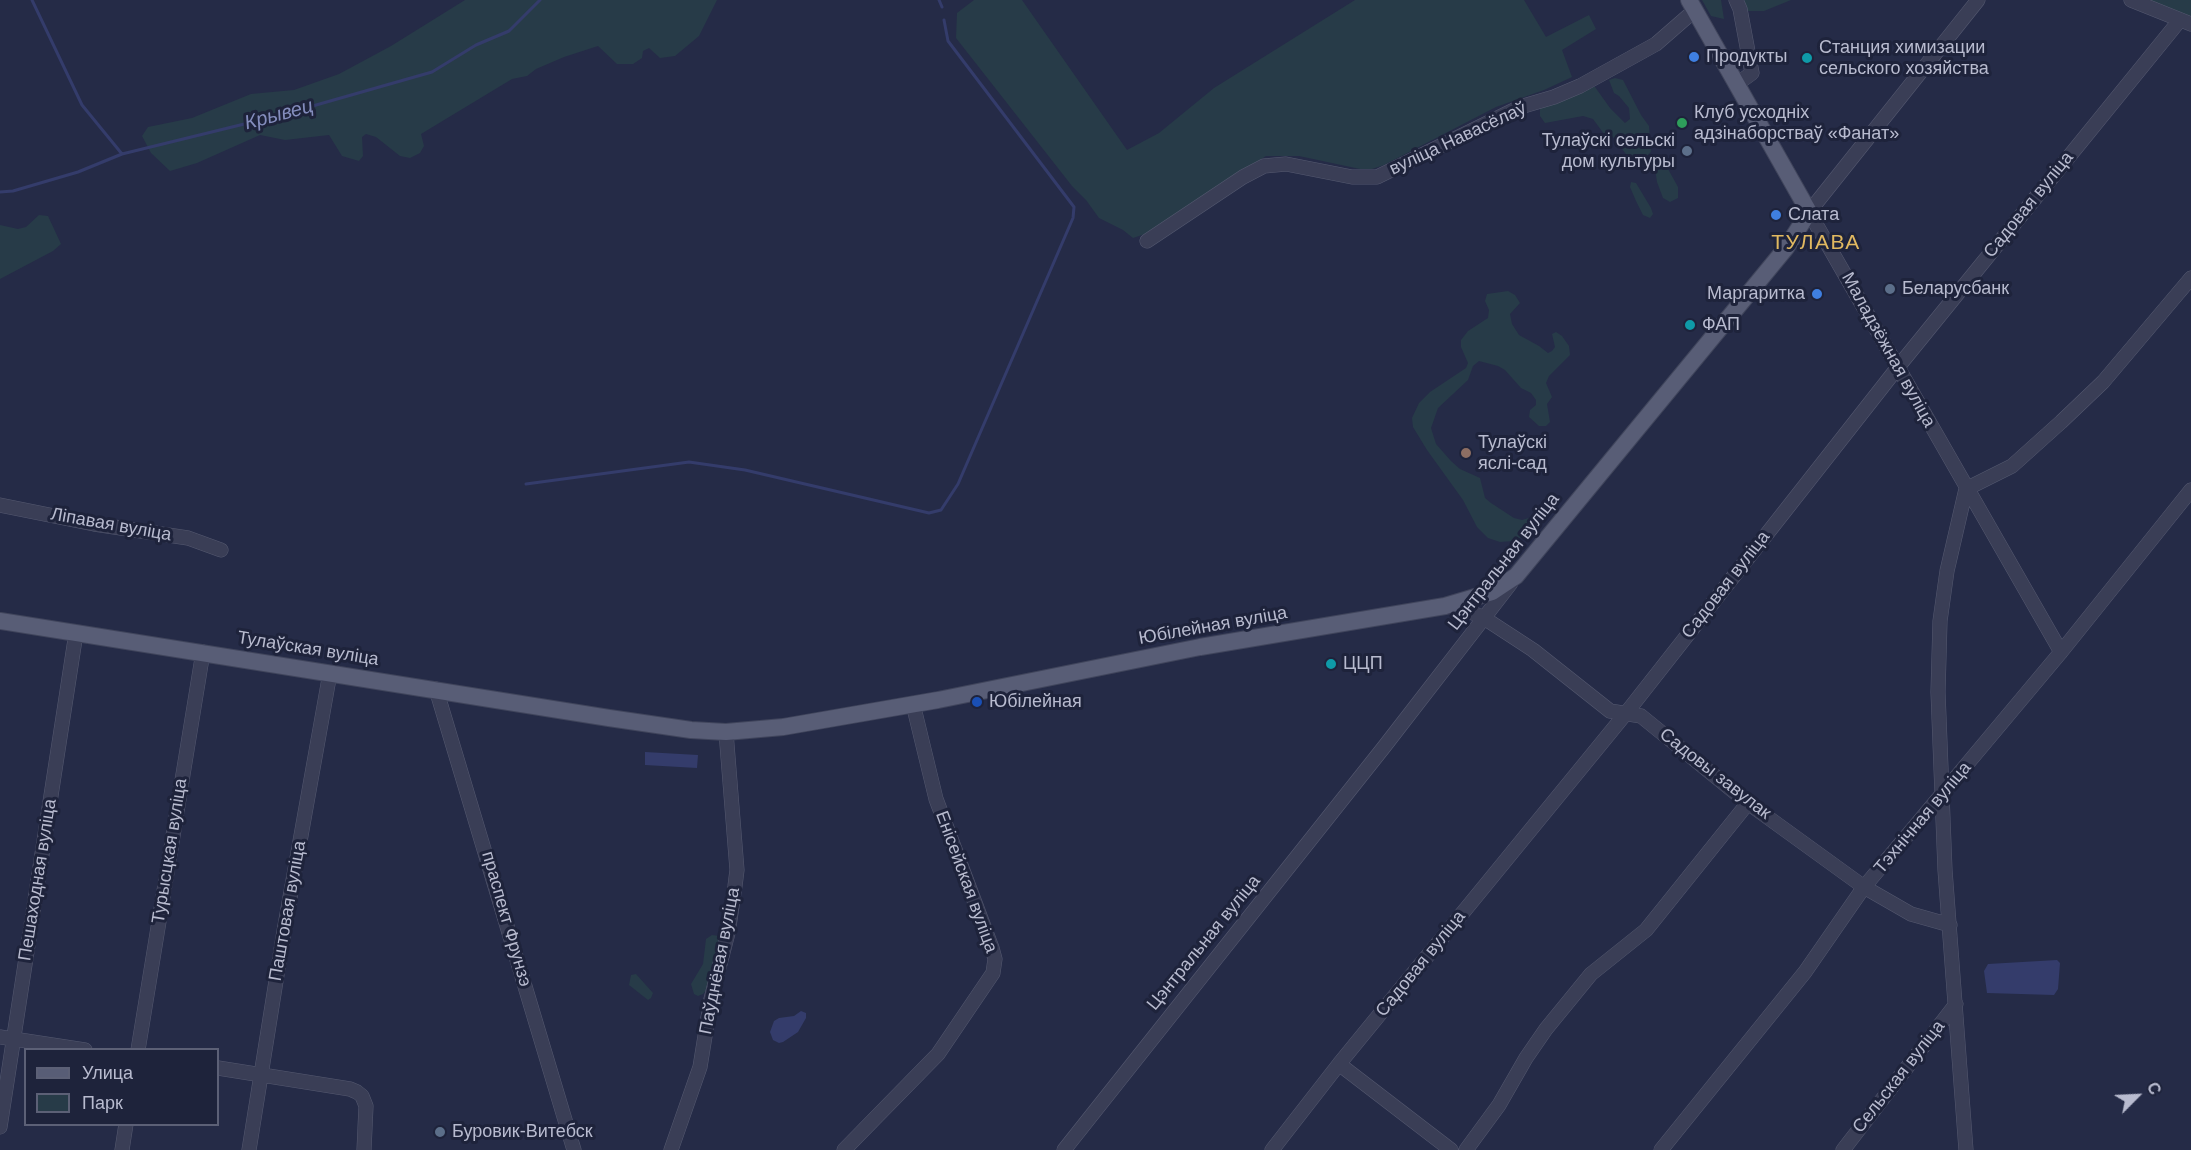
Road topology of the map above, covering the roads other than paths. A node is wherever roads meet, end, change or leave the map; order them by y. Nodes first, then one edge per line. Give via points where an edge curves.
1 (1736, 0) edge
2 (1978, 0) edge
3 (2131, 0) edge
4 (1692, 5) edge
5 (2186, 22) edge
6 (1737, 84) junction
7 (1809, 212) junction
8 (1147, 242) dead end
9 (2191, 278) edge
10 (1898, 368) junction
11 (1966, 489) junction
12 (2191, 490) edge
13 (0, 505) edge
14 (221, 550) dead end
15 (1516, 576) junction
16 (1446, 606) junction
17 (1484, 618) junction
18 (0, 621) edge
19 (76, 633) junction
20 (203, 652) junction
21 (2061, 652) junction
22 (330, 673) junction
23 (436, 689) junction
24 (913, 704) junction
25 (1626, 712) junction
26 (726, 732) junction
27 (1942, 796) junction
28 (1748, 803) junction
29 (1864, 887) junction
30 (1950, 925) junction
31 (1956, 1004) junction
32 (0, 1037) edge
33 (15, 1040) junction
34 (71, 1048) edge
35 (138, 1048) edge
36 (1339, 1064) junction
37 (219, 1068) edge
38 (262, 1074) junction
39 (126, 1126) edge
40 (0, 1127) edge
41 (122, 1150) edge
42 (249, 1150) edge
43 (364, 1150) edge
44 (574, 1150) edge
45 (671, 1150) edge
46 (844, 1150) edge
47 (1064, 1150) edge
48 (1272, 1150) edge
49 (1451, 1150) edge
50 (1466, 1150) edge
51 (1661, 1150) edge
52 (1843, 1150) edge
53 (1966, 1150) edge

1 - 6 street via 1752,73
2 - 7 street, Цэнтральная вуліца
3 - 5 street
4 - 6 main road
4 - 8 street, вуліца Навасёлаў via 1656,44 1580,86 1520,107 1377,177 1352,177 1286,164 1264,166
5 - 10 street, Садовая вуліца
6 - 7 main road
7 - 10 street, Маладзёжная вуліца
7 - 15 main road, Цэнтральная вуліца via 1786,248
9 - 11 street via 2103,382 2061,422 2012,466
10 - 11 street, Маладзёжная вуліца
10 - 25 street, Садовая вуліца
11 - 21 street, Маладзёжная вуліца
11 - 27 street via 1940,621
12 - 21 street, Тэхнічная вуліца
13 - 14 street, Ліпавая вуліца via 188,538
15 - 16 main road, Юбілейная вуліца via 1492,592
15 - 17 street, Цэнтральная вуліца
16 - 17 street, Садовы завулак
16 - 24 main road, Юбілейная вуліца via 1200,646
17 - 25 street, Садовы завулак via 1533,650 1610,711
17 - 47 street, Цэнтральная вуліца
18 - 19 main road, Тулаўская вуліца
19 - 20 main road, Тулаўская вуліца
19 - 33 street, Пешаходная вуліца
20 - 22 main road, Тулаўская вуліца
20 - 35 street, Турысцкая вуліца
21 - 27 street, Тэхнічная вуліца
22 - 23 main road, Тулаўская вуліца
22 - 38 street, Паштовая вуліца
23 - 26 main road, Тулаўская вуліца via 609,718
23 - 44 street, праспект Фрунзэ
24 - 26 main road, Юбілейная вуліца via 783,727
24 - 46 street, Енісейская вуліца via 936,799 992,948 993,974 938,1054
25 - 28 street, Садовы завулак via 1641,716
25 - 36 street, Садовая вуліца
26 - 45 street, Паўднёвая вуліца via 735,886 700,1066
27 - 29 street, Тэхнічная вуліца
27 - 30 street
28 - 29 street, Садовы завулак
28 - 50 street via 1646,930 1591,974 1553,1019
29 - 30 street, Садовы завулак via 1911,914
29 - 51 street, Тэхнічная вуліца via 1805,972
30 - 31 street
31 - 52 street, Сельская вуліца
31 - 53 street
32 - 33 street
33 - 34 street
33 - 40 street, Пешаходная вуліца
36 - 48 street, Садовая вуліца
36 - 49 street
37 - 38 street
38 - 42 street, Паштовая вуліца
38 - 43 street via 357,1092 366,1106
39 - 41 street

